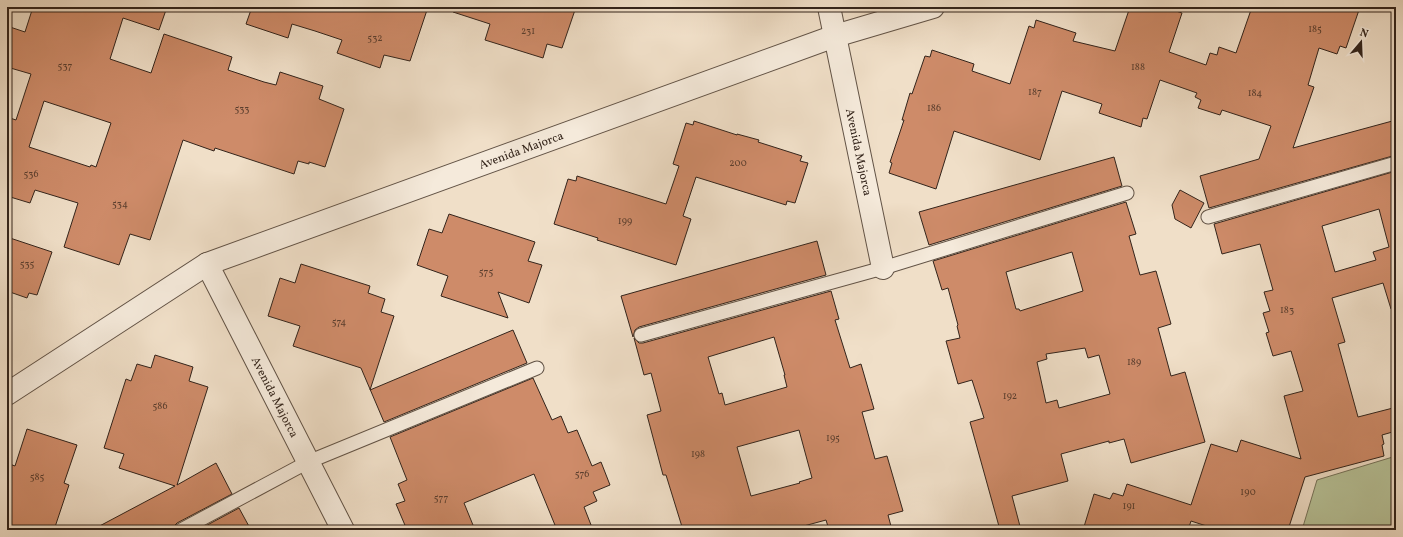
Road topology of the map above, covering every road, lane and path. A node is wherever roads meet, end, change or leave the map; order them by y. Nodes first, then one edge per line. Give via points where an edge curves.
1 (829, 7) edge
2 (932, 7) edge
3 (835, 36) junction
4 (1396, 163) edge
5 (1127, 193) dead end
6 (1208, 217) dead end
7 (207, 264) junction
8 (883, 268) junction
9 (641, 335) dead end
10 (538, 368) dead end
11 (7, 394) edge
12 (308, 462) junction
13 (182, 530) edge
14 (342, 530) edge

1 - 3 street, Avenida Majorca
2 - 3 street, Avenida Majorca
3 - 7 street, Avenida Majorca
3 - 8 street, Avenida Majorca
4 - 6 lane
5 - 8 lane
7 - 11 street, Avenida Majorca
7 - 12 street, Avenida Majorca
8 - 9 lane
10 - 12 lane
12 - 13 lane
12 - 14 street, Avenida Majorca

